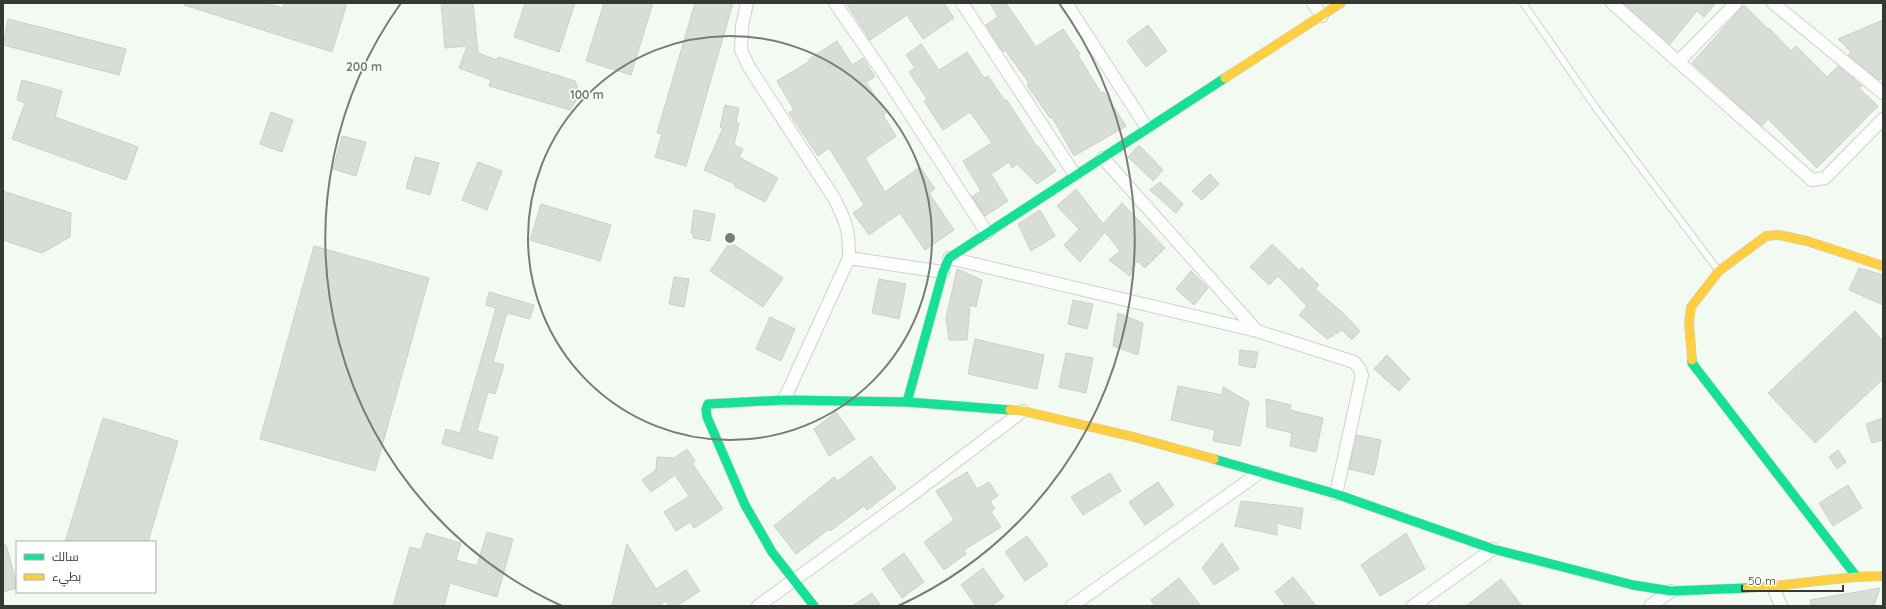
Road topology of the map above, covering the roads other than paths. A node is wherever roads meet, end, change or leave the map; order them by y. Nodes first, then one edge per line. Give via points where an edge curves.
1 (747, 3) edge
2 (835, 3) edge
3 (962, 3) edge
4 (1066, 3) edge
5 (1313, 3) edge
6 (1341, 3) edge
7 (1523, 3) edge
8 (1612, 3) edge
9 (1736, 3) edge
10 (1773, 3) edge
11 (1322, 16) junction
12 (1678, 62) junction
13 (1883, 93) edge
14 (1883, 119) edge
15 (1147, 128) junction
16 (1102, 158) junction
17 (1075, 176) junction
18 (987, 233) junction
19 (849, 258) junction
20 (949, 258) junction
21 (1883, 266) edge
22 (1719, 271) junction
23 (943, 272) junction
24 (1257, 331) junction
25 (784, 400) junction
26 (907, 402) junction
27 (1023, 411) junction
28 (1259, 473) junction
29 (1336, 494) junction
30 (1493, 549) junction
31 (1856, 576) junction
32 (1883, 576) edge
33 (796, 580) junction
34 (1773, 587) junction
35 (1671, 591) junction
36 (758, 606) edge
37 (814, 606) edge
38 (1072, 606) edge
39 (1413, 606) edge
40 (1650, 606) edge
41 (1781, 606) edge

1 - 19 street via 742,26 742,50 749,67 845,219 849,233
2 - 18 street
3 - 17 street
4 - 15 street
5 - 11 street
6 - 11 street
7 - 22 lane via 1596,108
8 - 12 street
9 - 12 street
10 - 13 street
11 - 15 street
12 - 14 street via 1812,180 1825,178
15 - 16 street
16 - 17 street
16 - 24 street
17 - 18 street
18 - 20 street
19 - 23 street
19 - 25 street
20 - 23 street
20 - 24 street
21 - 22 street via 1807,241 1779,235 1766,236
22 - 31 street via 1691,308 1689,323 1692,363
23 - 26 street
24 - 29 street via 1354,362 1359,368 1362,375
25 - 26 street
25 - 33 street via 708,404 706,417 745,505 772,552
26 - 27 street
27 - 28 street via 1134,437
27 - 33 street
28 - 29 street
28 - 38 street
29 - 30 street
30 - 35 street via 1634,585
30 - 39 street
31 - 32 street
31 - 34 street
33 - 36 street
33 - 37 street
34 - 35 street
34 - 41 street
35 - 40 street

